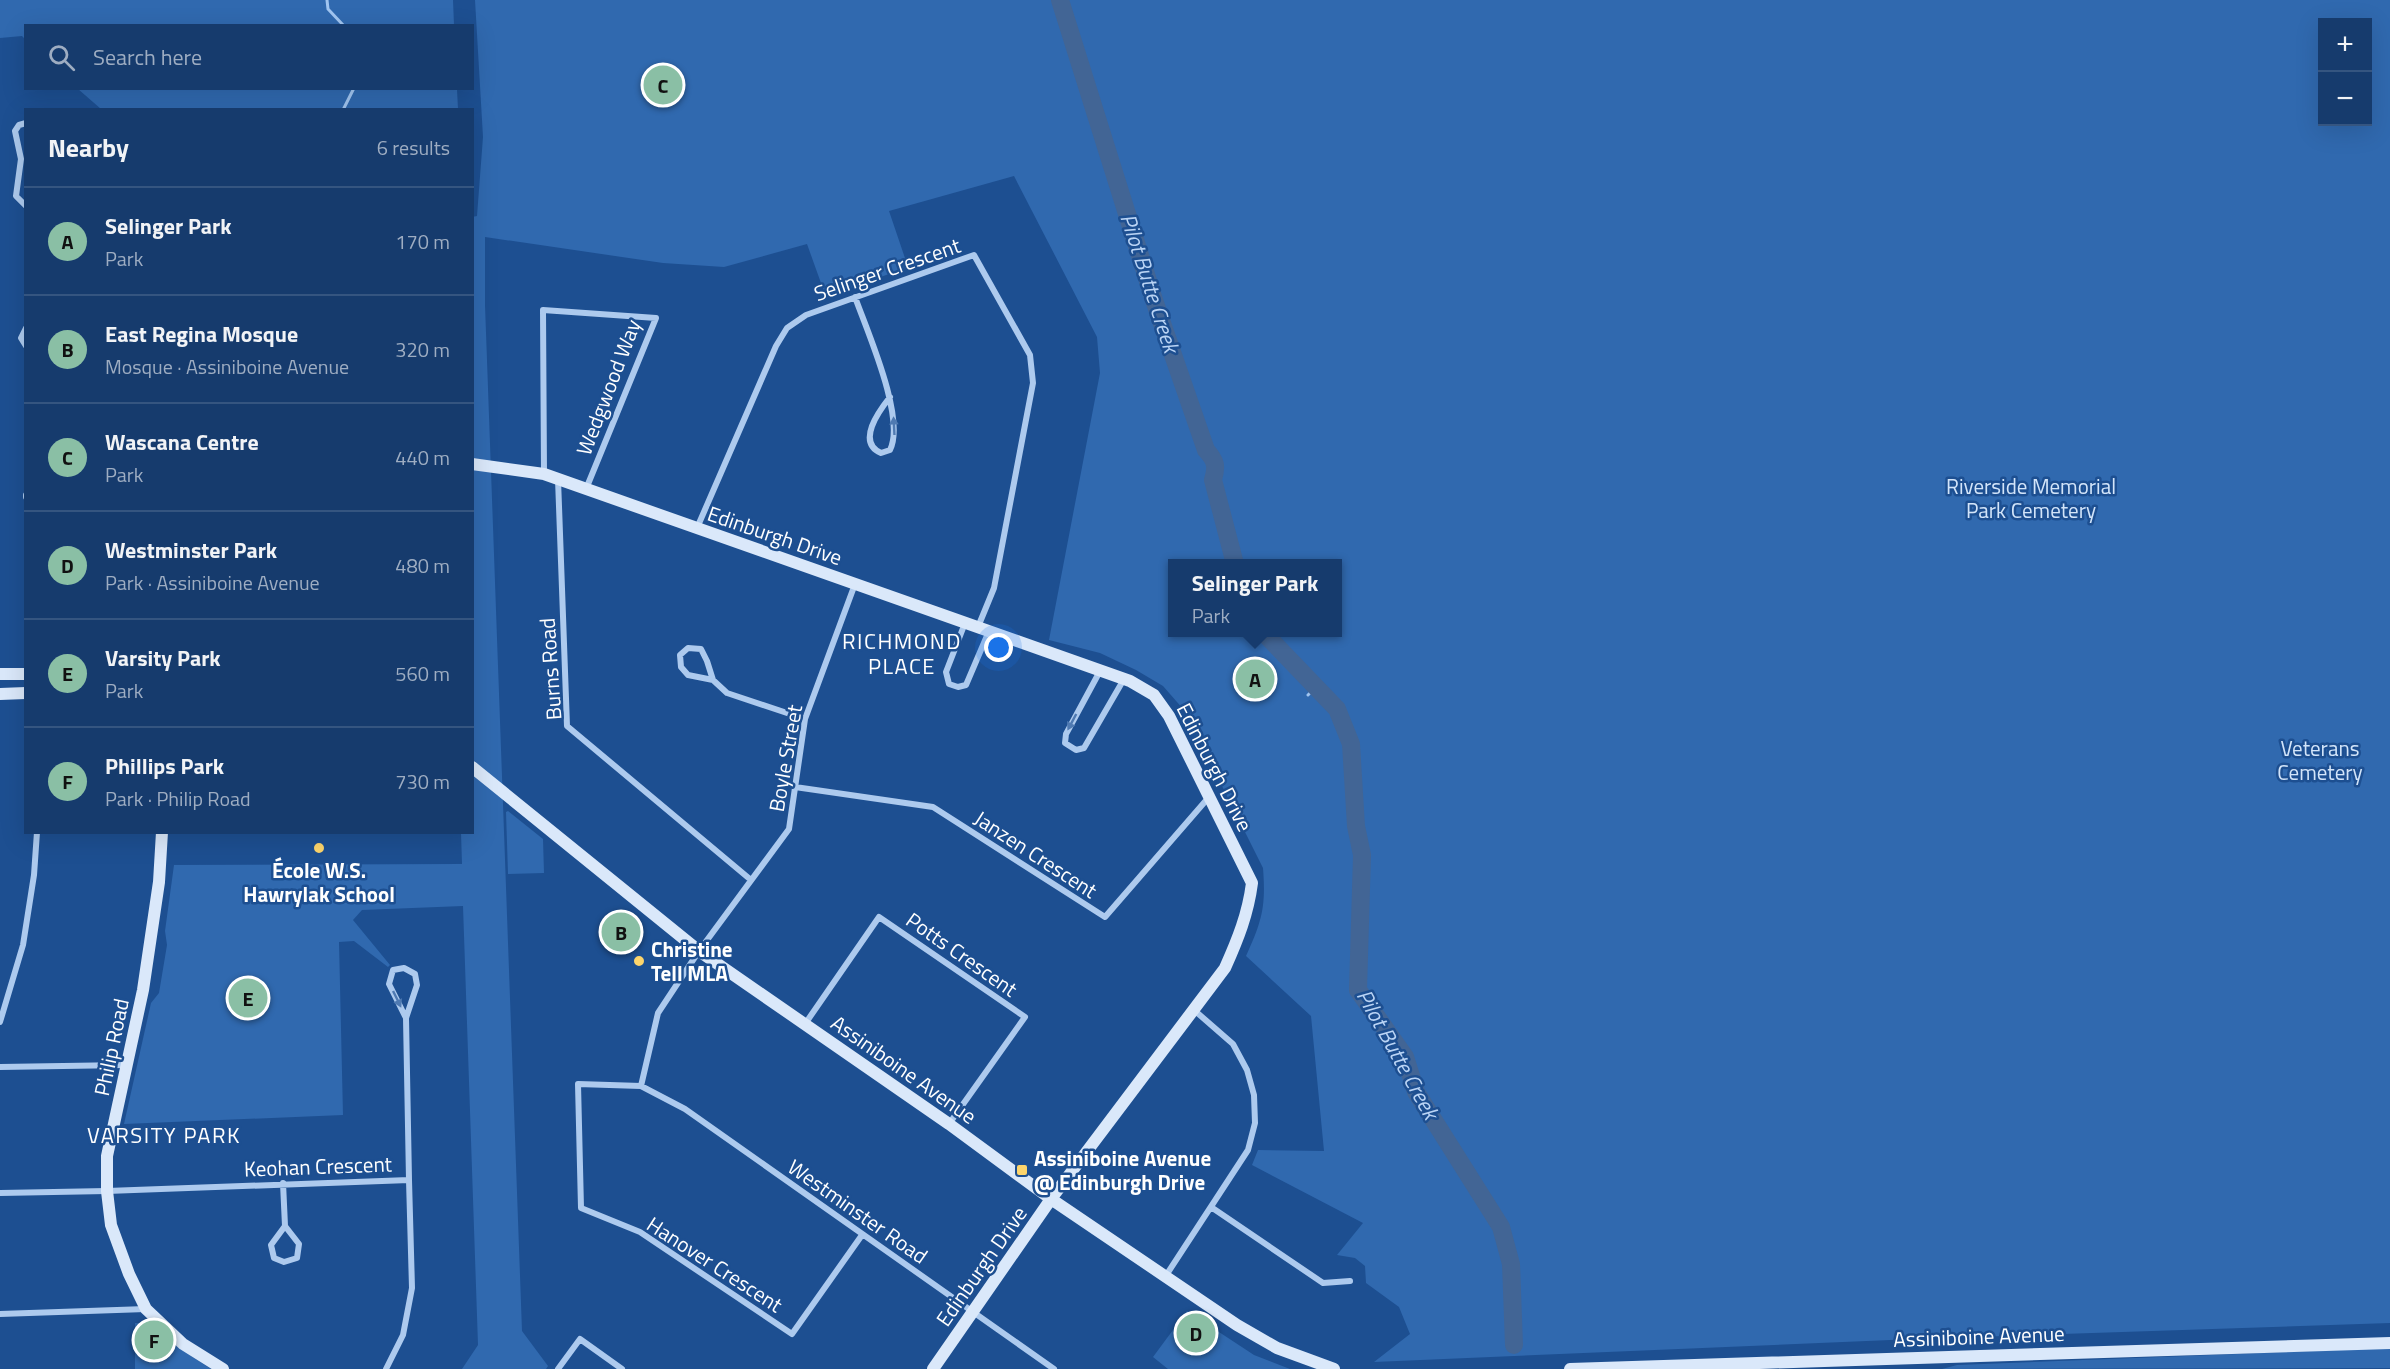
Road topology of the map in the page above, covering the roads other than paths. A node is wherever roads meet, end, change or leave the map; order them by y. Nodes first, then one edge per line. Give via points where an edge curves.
1 (24, 124) edge
2 (24, 204) edge
3 (855, 297) junction
4 (890, 397) junction
5 (474, 464) edge
6 (544, 474) junction
7 (558, 479) junction
8 (586, 489) junction
9 (696, 528) junction
10 (855, 584) junction
11 (964, 623) junction
12 (983, 629) junction
13 (1100, 671) junction
14 (0, 674) edge
15 (24, 674) edge
16 (1124, 679) junction
17 (712, 680) junction
18 (24, 693) edge
19 (0, 694) edge
20 (805, 719) junction
21 (474, 769) edge
22 (795, 787) junction
23 (1209, 797) junction
24 (37, 834) edge
25 (162, 834) edge
26 (751, 880) junction
27 (699, 951) junction
28 (1194, 1010) junction
29 (406, 1018) junction
30 (0, 1022) edge
31 (805, 1024) junction
32 (127, 1065) junction
33 (0, 1067) edge
34 (641, 1086) junction
35 (949, 1124) junction
36 (409, 1180) junction
37 (283, 1183) junction
38 (107, 1191) junction
39 (0, 1193) edge
40 (1051, 1198) junction
41 (1211, 1207) junction
42 (285, 1226) junction
43 (862, 1235) junction
44 (1165, 1277) junction
45 (1350, 1281) dead end
46 (146, 1309) junction
47 (973, 1312) junction
48 (0, 1314) edge
49 (2390, 1343) edge
50 (1921, 1363) edge
51 (223, 1369) edge
52 (386, 1369) edge
53 (558, 1369) edge
54 (622, 1369) edge
55 (933, 1369) edge
56 (1054, 1369) edge
57 (1334, 1369) edge
58 (1570, 1369) edge

1 - 2 street via 15,131 21,159 16,196
3 - 4 street
3 - 9 street, Selinger Crescent via 806,315 787,328
3 - 12 street, Selinger Crescent via 974,255 1030,355 1033,383 1029,412
4 -> 4 street via 871,431 870,441 881,453 890,450 894,441
5 - 6 street, Edinburgh Drive
6 - 7 street, Edinburgh Drive
6 - 8 street, Wedgwood Way via 543,310 656,318
7 - 8 street, Edinburgh Drive
7 - 26 street, Burns Road via 567,726
8 - 9 street, Edinburgh Drive
9 - 10 street, Edinburgh Drive
10 - 11 street, Edinburgh Drive
10 - 20 street, Boyle Street
11 - 12 street, Edinburgh Drive
11 - 12 street via 946,672 949,684 958,687 966,685
12 - 13 street, Edinburgh Drive
13 - 16 street, Edinburgh Drive
13 -> 16 street via 1066,734 1065,743 1076,750 1084,748
14 - 15 street
16 - 23 street, Edinburgh Drive via 1154,694
17 - 17 street via 700,649 687,648 680,655 681,667 688,675
17 - 20 street via 727,693
18 - 19 street
20 - 22 street, Boyle Street
21 - 27 street, Assiniboine Avenue
22 - 23 street, Janzen Crescent via 933,807 1105,917
22 - 26 street, Boyle Street via 789,830
23 - 28 street, Edinburgh Drive via 1252,883 1238,940 1225,968
24 - 30 street via 23,945
25 - 32 street, Philip Road via 143,990
26 - 27 street, Boyle Street
27 - 31 street, Assiniboine Avenue
27 - 34 street, Boyle Street via 658,1013
28 - 40 street, Edinburgh Drive
28 - 41 street via 1233,1044 1247,1070 1254,1095 1255,1123 1248,1150
29 -> 29 street via 417,985 415,974 404,968 393,970 389,984
29 - 36 street
31 - 35 street, Assiniboine Avenue
31 - 35 street, Potts Crescent via 879,917 1025,1017
32 - 33 street
32 - 38 street, Philip Road via 107,1156
34 - 43 street, Westminster Road via 685,1109
34 - 43 street, Hanover Crescent via 578,1084 581,1209 640,1232 792,1334
35 - 40 street, Assiniboine Avenue
36 - 37 street, Keohan Crescent
36 - 52 street, Keohan Crescent via 412,1288 403,1335
37 - 38 street, Keohan Crescent
37 - 42 street
38 - 39 street, Keohan Crescent
38 - 46 street, Philip Road via 111,1225
40 - 44 street, Assiniboine Avenue
40 - 47 street, Edinburgh Drive
41 - 44 street
41 - 45 street via 1323,1283
42 - 42 street via 272,1245 274,1258 284,1262 297,1258 300,1244
43 - 47 street, Westminster Road
44 - 57 street, Assiniboine Avenue via 1277,1348
46 - 48 street
46 - 51 street, Philip Road via 183,1344
47 - 55 street, Edinburgh Drive
47 - 56 street, Westminster Road
49 - 50 street, Assiniboine Avenue
50 - 58 street, Assiniboine Avenue
53 - 54 street via 580,1339

